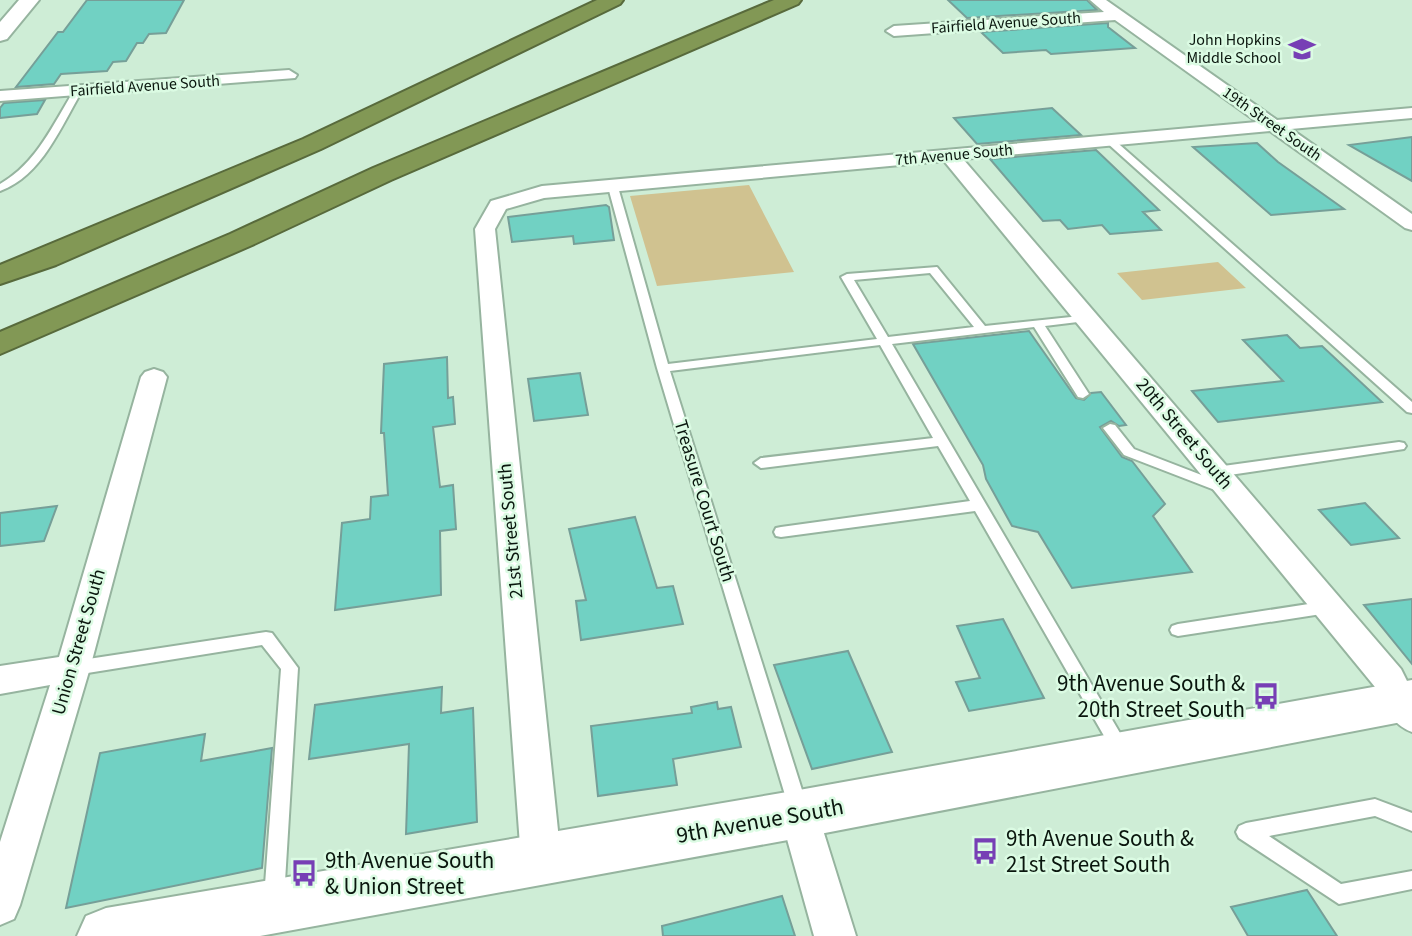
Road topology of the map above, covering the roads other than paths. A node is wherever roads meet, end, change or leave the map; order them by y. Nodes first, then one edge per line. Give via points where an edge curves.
1 (29, 0) edge
2 (590, 0) edge
3 (613, 0) edge
4 (1097, 0) edge
5 (800, 2) edge
6 (1117, 15) junction
7 (894, 31) dead end
8 (0, 35) edge
9 (289, 75) dead end
10 (78, 91) junction
11 (0, 96) edge
12 (1412, 113) edge
13 (1275, 126) junction
14 (1109, 140) junction
15 (312, 144) junction
16 (949, 155) junction
17 (613, 187) junction
18 (0, 188) edge
19 (498, 205) joint
20 (1412, 224) edge
21 (0, 275) edge
22 (1086, 317) junction
23 (1037, 323) junction
24 (982, 329) junction
25 (886, 341) junction
26 (0, 344) edge
27 (663, 368) junction
28 (154, 377) dead end
29 (1083, 394) dead end
30 (1412, 410) edge
31 (1110, 428) dead end
32 (943, 441) junction
33 (1399, 446) dead end
34 (761, 463) dead end
35 (1224, 482) junction
36 (981, 505) junction
37 (781, 532) dead end
38 (1329, 607) junction
39 (1178, 630) dead end
40 (73, 668) junction
41 (0, 680) edge
42 (1408, 707) edge
43 (1124, 754) junction
44 (799, 814) junction
45 (1412, 822) edge
46 (541, 859) junction
47 (1412, 880) edge
48 (0, 905) edge
49 (274, 906) junction
50 (106, 936) edge
51 (835, 936) edge

1 - 8 street
2 - 15 highway
3 - 15 highway
4 - 6 street, 19th Street South
5 - 26 highway via 382,174
6 - 7 street, Fairfield Avenue South
6 - 13 street, 19th Street South
9 - 10 street, Fairfield Avenue South
10 - 11 street, Fairfield Avenue South
10 - 18 lane via 31,168 18,181
12 - 13 street, 7th Avenue South
13 - 14 street, 7th Avenue South
13 - 20 street, 19th Street South
14 - 16 street, 7th Avenue South
14 - 30 lane
15 - 21 highway
16 - 17 street, 7th Avenue South
16 - 22 street, 20th Street South
17 - 19 street, 7th Avenue South via 542,192
17 - 27 lane, Treasure Court South
19 - 46 street, 21st Street South via 485,229
22 - 23 lane
22 - 35 street, 20th Street South
23 - 24 lane
23 - 29 lane
24 - 25 lane
24 - 25 lane via 933,269 848,277
25 - 27 lane
25 - 32 lane
27 - 44 lane, Treasure Court South
28 - 40 street, Union Street South
31 - 35 lane via 1129,452
32 - 34 lane
32 - 36 lane
33 - 35 lane
35 - 38 street, 20th Street South
36 - 37 lane
36 - 43 lane
38 - 39 lane
38 - 42 street, 20th Street South
40 - 41 street
40 - 48 street, Union Street South
40 - 49 lane via 266,638 290,668
42 - 43 street, 9th Avenue South
43 - 44 street, 9th Avenue South
44 - 46 street, 9th Avenue South
44 - 51 street
45 - 47 lane via 1375,807 1247,832 1339,894
46 - 49 street, 9th Avenue South
49 - 50 street, 9th Avenue South

